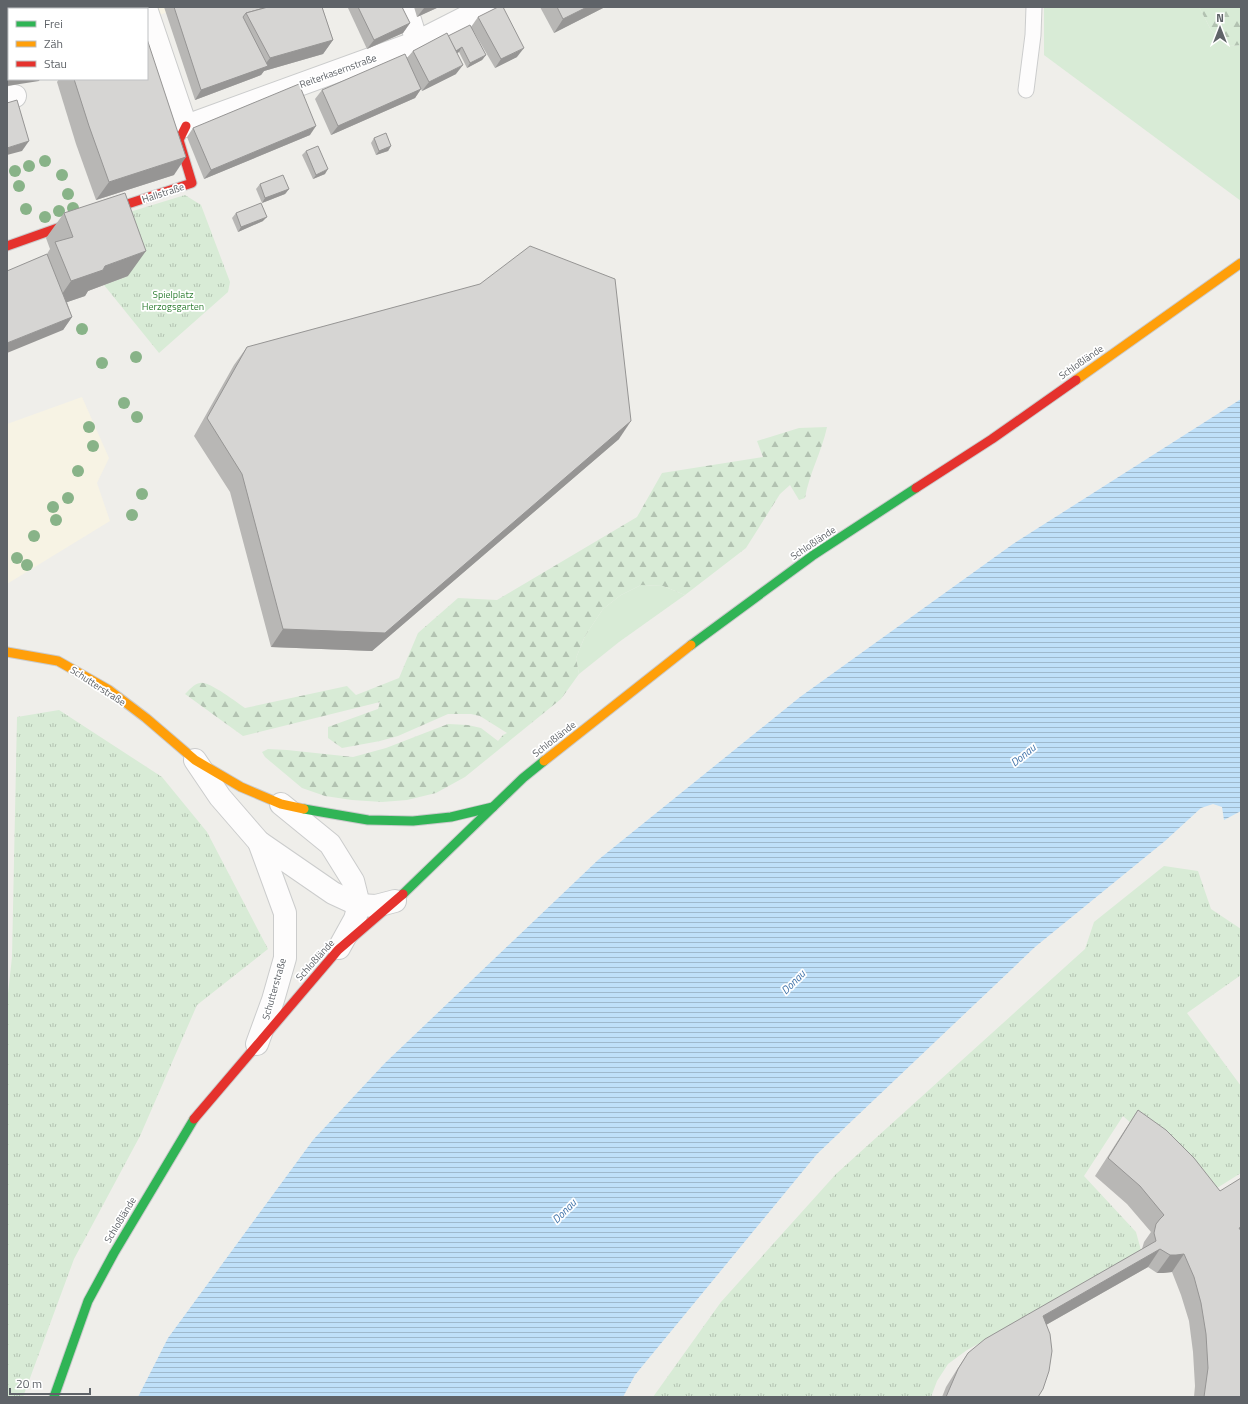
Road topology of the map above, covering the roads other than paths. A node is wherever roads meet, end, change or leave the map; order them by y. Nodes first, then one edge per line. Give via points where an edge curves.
1 (406, 7) edge
2 (486, 7) edge
3 (1034, 7) edge
4 (148, 15) edge
5 (417, 42) junction
6 (1026, 90) dead end
7 (186, 126) junction
8 (7, 246) edge
9 (1241, 263) edge
10 (7, 652) edge
11 (195, 760) junction
12 (281, 804) junction
13 (494, 807) junction
14 (259, 842) junction
15 (395, 901) junction
16 (359, 904) junction
17 (338, 950) junction
18 (257, 1044) junction
19 (54, 1397) edge

1 - 5 street
2 - 5 street, Reiterkasernstraße
3 - 6 lane
4 - 7 street
5 - 7 street, Reiterkasernstraße
7 - 8 street, Hallstraße via 179,140 192,183
9 - 13 street, Schloßlände via 992,439 812,556 709,631 523,778
10 - 11 street, Schutterstraße via 58,661 109,690
11 - 12 street, Schutterstraße via 241,787
11 - 14 street, Schutterstraße via 220,797
12 - 13 street, Schutterstraße via 368,820 413,821 451,817
12 - 16 street, Schutterstraße via 330,844 352,881
13 - 15 street, Schloßlände
14 - 16 street, Schutterstraße via 332,893
14 - 18 street, Schutterstraße via 285,913 285,958
15 - 16 street, Schutterstraße via 376,906
15 - 17 street, Schloßlände
16 - 17 street via 356,919
17 - 18 street, Schloßlände
18 - 19 street, Schloßlände via 191,1123 114,1253 88,1301

